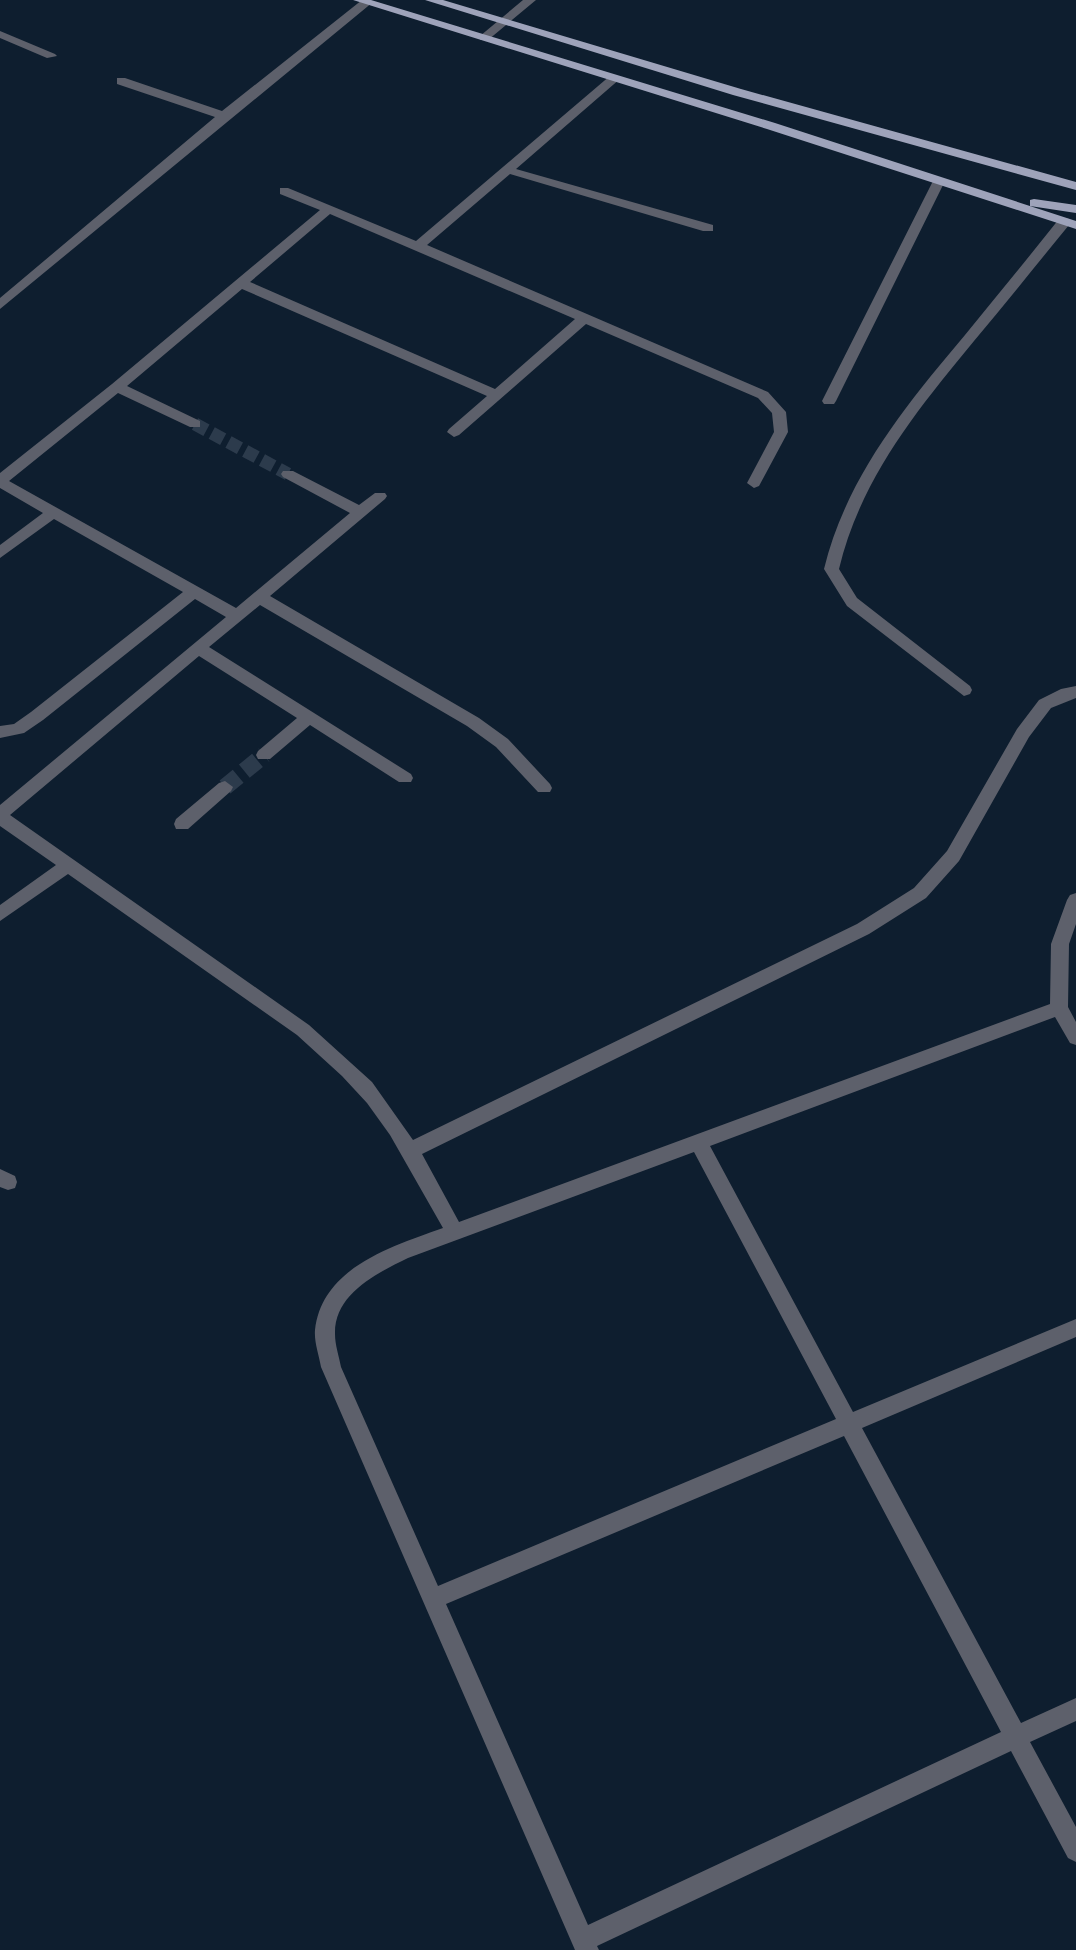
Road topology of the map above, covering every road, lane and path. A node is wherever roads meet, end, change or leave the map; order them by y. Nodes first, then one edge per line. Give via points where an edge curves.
1 (431, 0) edge
2 (530, 0) edge
3 (363, 1) edge
4 (506, 20) junction
5 (0, 34) edge
6 (484, 38) junction
7 (51, 56) dead end
8 (615, 79) junction
9 (121, 81) dead end
10 (224, 116) junction
11 (1007, 168) junction
12 (508, 170) junction
13 (939, 181) junction
14 (1076, 186) edge
15 (284, 191) dead end
16 (1076, 195) edge
17 (986, 196) junction
18 (329, 209) junction
19 (1076, 209) edge
20 (1070, 224) edge
21 (708, 228) dead end
22 (418, 246) junction
23 (241, 283) junction
24 (3, 298) edge
25 (583, 319) junction
26 (117, 387) junction
27 (495, 394) junction
28 (829, 401) dead end
29 (195, 424) tunnel mouth
30 (454, 432) dead end
31 (288, 474) tunnel mouth
32 (0, 481) edge
33 (754, 483) dead end
34 (380, 496) dead end
35 (53, 512) junction
36 (360, 512) junction
37 (0, 553) edge
38 (194, 592) junction
39 (259, 597) junction
40 (237, 616) junction
41 (199, 648) junction
42 (964, 690) dead end
43 (1076, 692) edge
44 (309, 717) junction
45 (0, 732) edge
46 (264, 755) tunnel mouth
47 (405, 778) dead end
48 (225, 787) tunnel mouth
49 (544, 788) dead end
50 (0, 816) edge
51 (182, 824) dead end
52 (67, 866) junction
53 (1076, 900) edge
54 (0, 914) edge
55 (1059, 1008) junction
56 (1076, 1038) edge
57 (699, 1143) junction
58 (410, 1151) junction
59 (454, 1232) junction
60 (1076, 1328) edge
61 (849, 1424) junction
62 (433, 1599) junction
63 (1076, 1709) edge
64 (1016, 1737) junction
65 (1076, 1850) edge
66 (585, 1945) edge

1 - 4 main road
2 - 4 street
3 - 6 main road
3 - 10 street
4 - 6 street
4 - 11 main road via 737,92
5 - 7 street
6 - 8 main road
8 - 12 street
8 - 13 main road
9 - 10 street
10 - 24 street
11 - 14 main road
11 - 16 main road
12 - 21 street
12 - 22 street
13 - 17 main road
13 - 28 street
15 - 18 street
17 - 19 main road
17 - 20 main road
18 - 22 street
18 - 23 street
20 - 42 street via 900,423 834,548 831,569 852,602
22 - 25 street
23 - 26 street
23 - 27 street
25 - 27 street
25 - 33 street via 763,395 779,412 781,432
26 - 29 street
26 - 32 street
27 - 30 street
31 - 36 street
32 - 35 street
34 - 36 street
35 - 37 street
35 - 38 street
36 - 39 street
38 - 40 street
38 - 45 street via 37,716 18,729
39 - 40 street
39 - 49 street via 473,722 502,743
40 - 41 street
41 - 44 street
41 - 50 street
43 - 58 street via 1045,704 953,856 920,894 863,929
44 - 46 street
44 - 47 street
48 - 51 street
50 - 52 street
52 - 54 street
52 - 58 street via 303,1030 373,1097
53 - 55 street via 1060,944
55 - 56 street
55 - 57 street
57 - 59 street
57 - 61 street
58 - 59 street
59 - 62 street via 363,1271 336,1297 325,1330 331,1367
60 - 61 street
61 - 62 street
61 - 64 street
62 - 66 street
63 - 64 street
64 - 65 street
64 - 66 street

